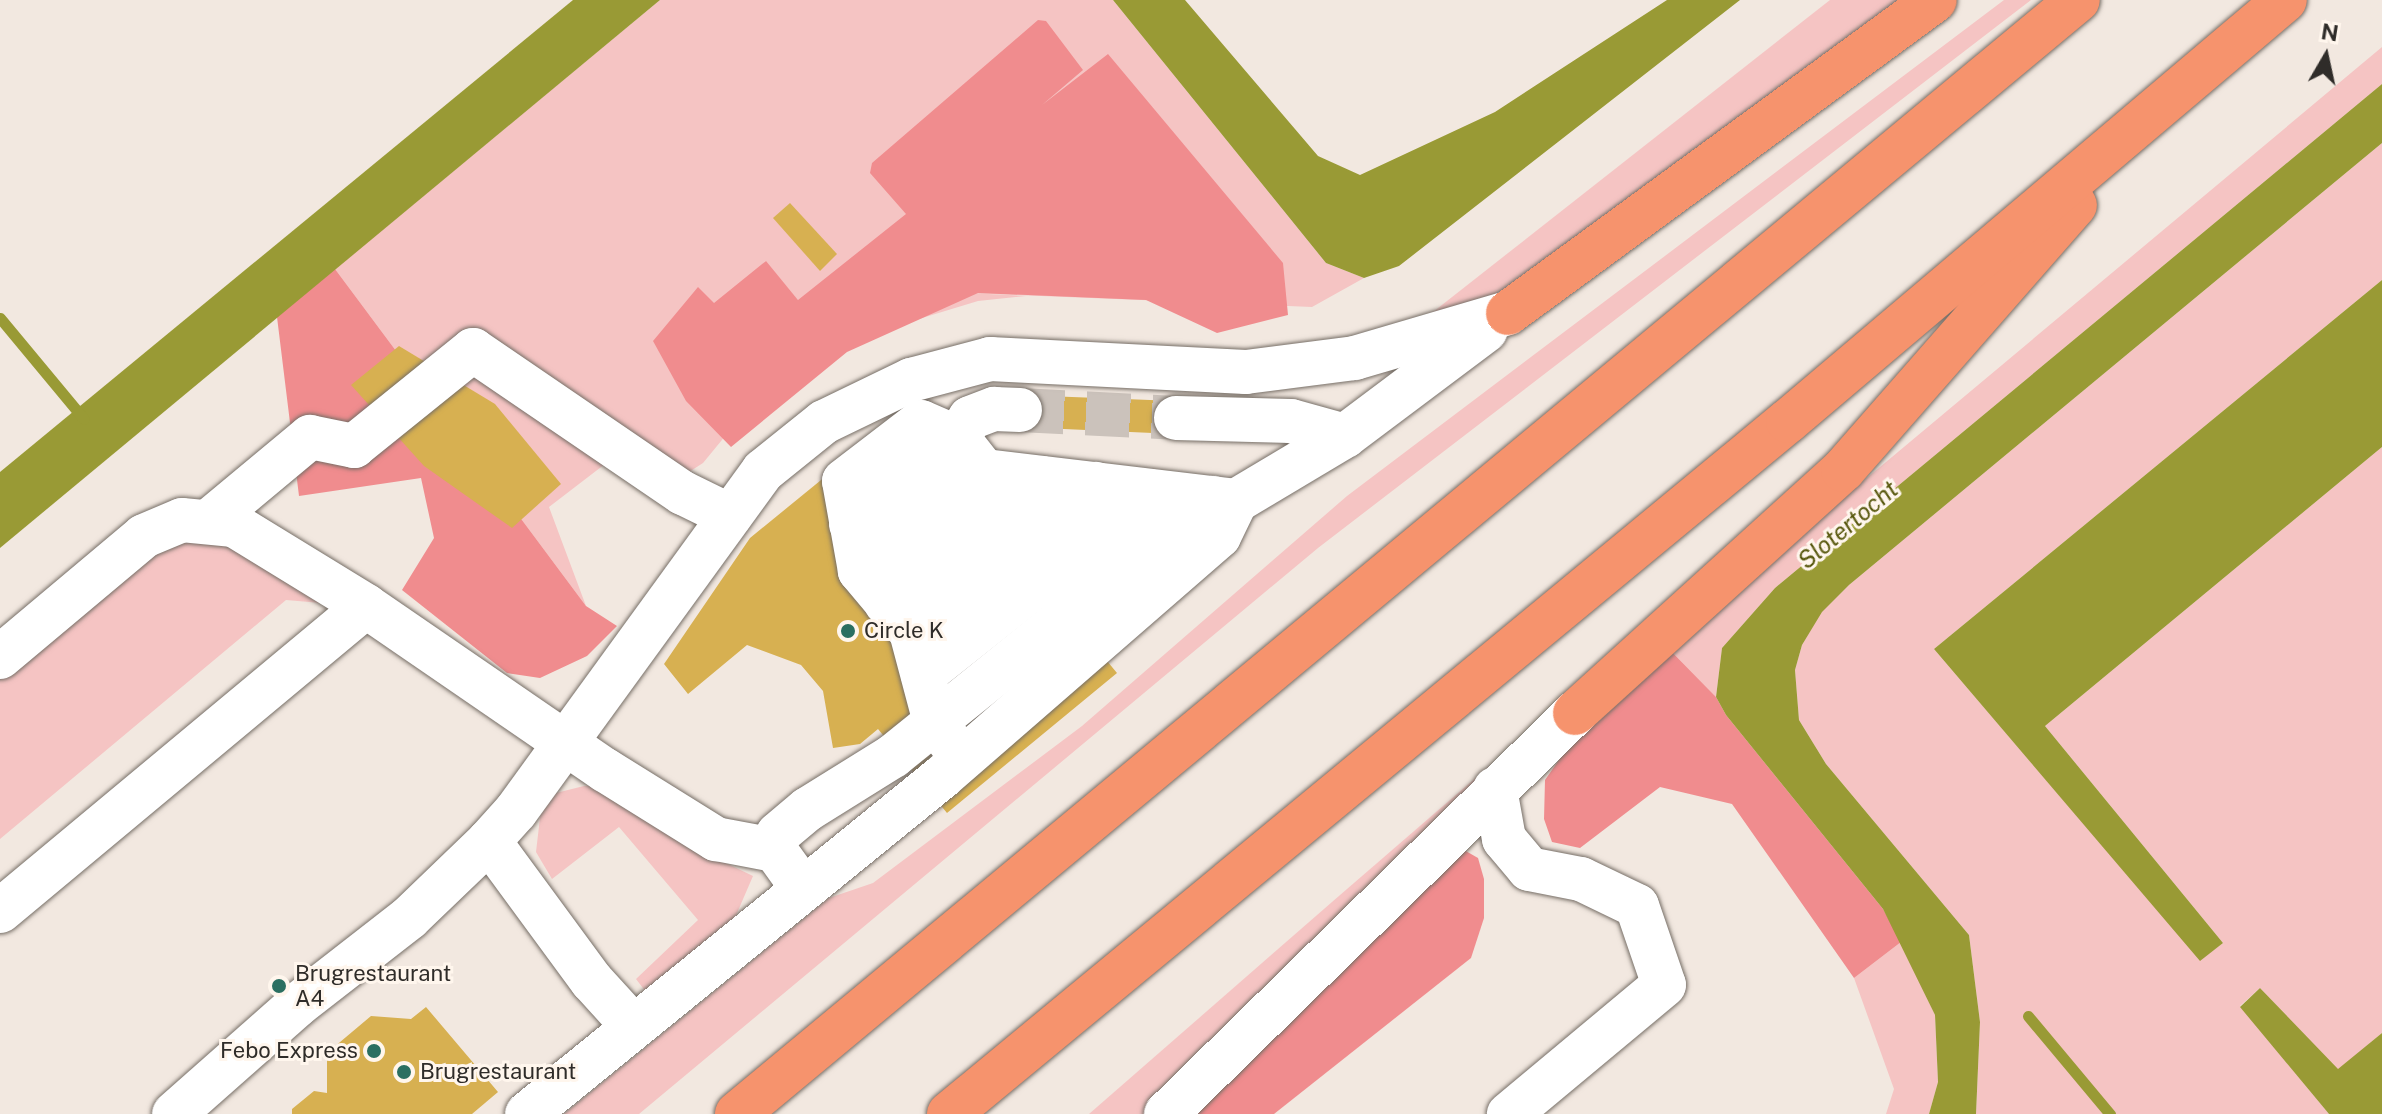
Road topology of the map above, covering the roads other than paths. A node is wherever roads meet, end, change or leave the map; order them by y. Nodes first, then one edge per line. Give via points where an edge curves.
1 (1935, 0) edge
2 (2078, 0) edge
3 (2285, 0) edge
4 (2175, 91) junction
5 (1508, 313) junction
6 (1020, 410) tunnel mouth
7 (1176, 418) tunnel mouth
8 (1345, 436) junction
9 (971, 455) junction
10 (1044, 478) junction
11 (1096, 484) junction
12 (1154, 492) junction
13 (1224, 500) junction
14 (730, 516) junction
15 (208, 522) junction
16 (851, 524) junction
17 (885, 602) junction
18 (366, 606) junction
19 (0, 657) edge
20 (923, 675) junction
21 (1575, 713) joint
22 (935, 722) junction
23 (566, 743) junction
24 (962, 758) junction
25 (1495, 789) junction
26 (489, 841) junction
27 (775, 850) junction
28 (801, 886) junction
29 (0, 911) edge
30 (633, 1026) junction
31 (174, 1114) edge
32 (527, 1114) edge
33 (737, 1114) edge
34 (949, 1114) edge
35 (1166, 1114) edge
36 (1509, 1114) edge

1 - 5 highway
2 - 33 highway
3 - 4 highway
4 - 21 highway via 1843,470
4 - 34 highway via 1788,421
5 - 8 lane
5 - 14 lane via 1355,358 1246,372 990,359 911,380 824,422 763,471
6 - 9 lane via 994,409 970,418
7 - 8 lane via 1291,421
8 - 13 lane
9 - 10 lane
9 - 16 lane
9 - 16 lane via 921,422 844,481
9 - 17 lane
10 - 11 lane
10 - 17 lane
11 - 12 lane
11 - 17 lane
12 - 13 lane
12 - 20 lane
13 - 22 lane
13 - 24 lane via 1219,536
14 - 15 lane via 683,493 473,350 354,446 310,437
14 - 23 lane
15 - 18 lane via 234,525
15 - 19 lane via 182,520 144,536
16 - 17 lane
17 - 20 lane
18 - 23 lane
18 - 29 lane
20 - 22 lane
21 - 25 lane
22 - 24 lane
22 - 27 lane via 877,768 861,772 808,809 778,834
23 - 26 lane
23 - 27 lane via 716,839
24 - 28 lane via 823,875
25 - 35 lane
25 - 36 lane via 1504,839 1529,869 1581,879 1637,906 1657,951 1664,985
26 - 30 lane via 592,981
26 - 31 lane via 409,918 296,1006
27 - 28 lane
28 - 30 lane
30 - 32 lane

